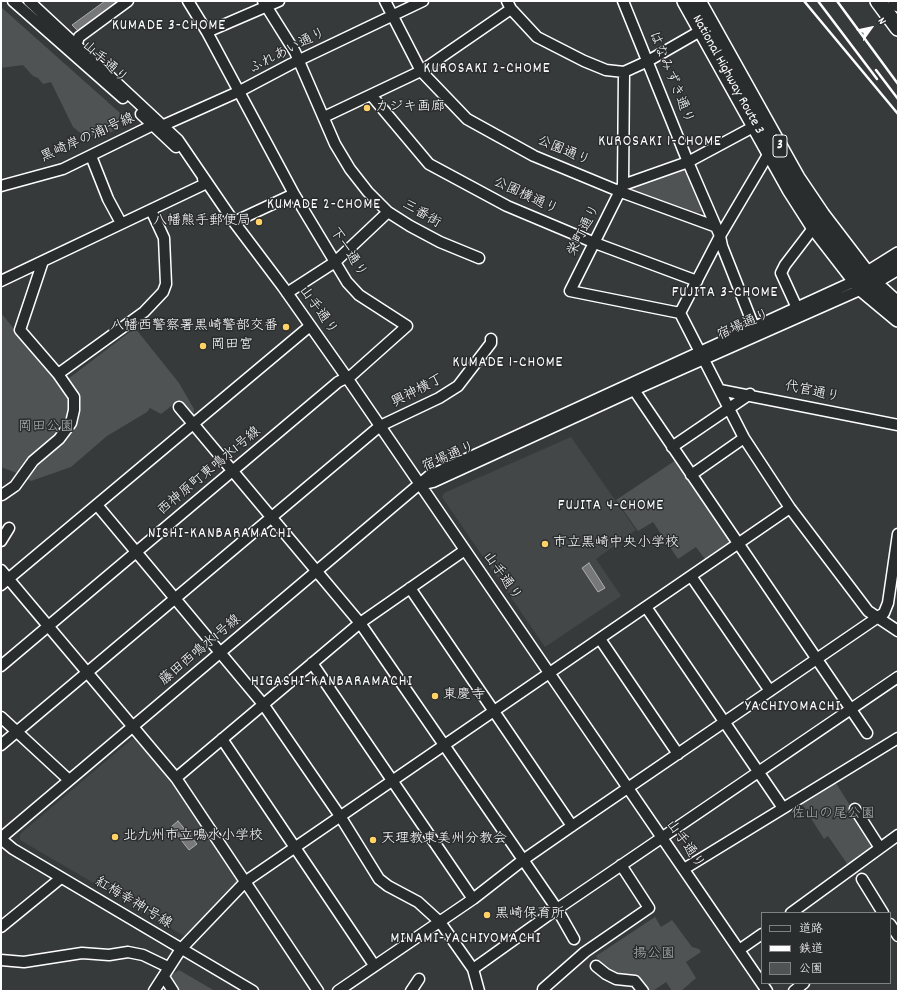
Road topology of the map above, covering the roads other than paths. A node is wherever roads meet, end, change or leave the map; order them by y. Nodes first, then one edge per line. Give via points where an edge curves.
1 (13, 1) edge
2 (29, 1) edge
3 (128, 1) edge
4 (188, 1) edge
5 (279, 1) edge
6 (385, 1) edge
7 (423, 1) edge
8 (623, 1) edge
9 (686, 1) edge
10 (698, 1) edge
11 (878, 1) edge
12 (890, 1) edge
13 (896, 1) edge
14 (265, 4) edge
15 (898, 4) edge
16 (509, 5) edge
17 (898, 11) edge
18 (391, 16) junction
19 (898, 28) edge
20 (702, 30) junction
21 (207, 32) junction
22 (76, 46) junction
23 (299, 60) junction
24 (648, 61) junction
25 (421, 71) junction
26 (624, 72) junction
27 (238, 92) junction
28 (371, 95) junction
29 (324, 117) junction
30 (153, 125) junction
31 (164, 125) junction
32 (755, 126) junction
33 (769, 153) junction
34 (91, 156) junction
35 (688, 162) junction
36 (207, 183) junction
37 (1, 186) edge
38 (622, 188) junction
39 (294, 194) junction
40 (151, 210) junction
41 (388, 212) junction
42 (234, 222) junction
43 (121, 223) junction
44 (714, 226) junction
45 (814, 227) junction
46 (720, 236) junction
47 (594, 243) junction
48 (898, 254) edge
49 (480, 258) dead end
50 (43, 261) junction
51 (335, 262) junction
52 (898, 268) edge
53 (1, 281) edge
54 (697, 281) junction
55 (865, 281) junction
56 (287, 293) junction
57 (898, 305) edge
58 (798, 308) junction
59 (680, 313) junction
60 (898, 319) edge
61 (310, 326) junction
62 (407, 326) joint
63 (754, 327) junction
64 (491, 339) dead end
65 (702, 356) junction
66 (58, 374) junction
67 (347, 378) junction
68 (631, 386) junction
69 (720, 390) junction
70 (750, 394) junction
71 (180, 407) dead end
72 (729, 409) junction
73 (194, 424) junction
74 (898, 425) edge
75 (380, 426) junction
76 (744, 438) junction
77 (672, 447) junction
78 (232, 472) junction
79 (691, 475) junction
80 (420, 485) junction
81 (1, 495) edge
82 (97, 505) junction
83 (790, 508) junction
84 (271, 517) junction
85 (9, 528) dead end
86 (898, 534) edge
87 (1, 541) edge
88 (738, 543) junction
89 (465, 550) junction
90 (136, 553) junction
91 (1, 570) edge
92 (315, 571) junction
93 (691, 576) junction
94 (5, 582) edge
95 (410, 588) junction
96 (174, 599) junction
97 (646, 607) junction
98 (877, 617) junction
99 (360, 623) junction
100 (48, 627) junction
101 (898, 631) edge
102 (600, 639) junction
103 (221, 653) junction
104 (818, 659) junction
105 (312, 663) junction
106 (1, 666) edge
107 (87, 672) junction
108 (550, 674) junction
109 (898, 677) edge
110 (770, 691) junction
111 (263, 704) junction
112 (852, 709) junction
113 (494, 711) junction
114 (1, 717) edge
115 (725, 722) junction
116 (133, 727) junction
117 (17, 732) junction
118 (867, 733) dead end
119 (898, 738) edge
120 (222, 739) junction
121 (1, 745) edge
122 (444, 745) junction
123 (678, 754) junction
124 (759, 772) junction
125 (176, 778) junction
126 (69, 780) junction
127 (393, 780) junction
128 (628, 789) junction
129 (783, 808) junction
130 (855, 809) dead end
131 (340, 816) junction
132 (572, 826) junction
133 (898, 835) edge
134 (1, 838) edge
135 (662, 838) junction
136 (295, 847) junction
137 (880, 848) junction
138 (523, 860) junction
139 (621, 865) junction
140 (684, 869) junction
141 (61, 878) junction
142 (862, 879) dead end
143 (246, 881) junction
144 (473, 899) junction
145 (557, 908) junction
146 (792, 912) edge
147 (882, 912) edge
148 (440, 922) junction
149 (892, 924) edge
150 (1, 927) edge
151 (761, 935) edge
152 (898, 936) edge
153 (574, 939) dead end
154 (181, 949) junction
155 (740, 950) junction
156 (1, 960) edge
157 (374, 965) junction
158 (596, 966) dead end
159 (168, 967) junction
160 (474, 969) junction
161 (164, 977) junction
162 (419, 979) dead end
163 (761, 982) edge
164 (803, 984) edge
165 (154, 991) edge
166 (173, 991) edge
167 (253, 991) edge
168 (318, 991) edge
169 (338, 991) edge
170 (411, 991) edge
171 (479, 991) edge
172 (543, 991) edge
173 (643, 991) edge
174 (794, 991) edge

1 - 30 street, 山手通り
2 - 22 street, 山手通り
3 - 22 street via 79,37
4 - 21 street, 下一通り
5 - 14 street
6 - 18 street, 公園通り
7 - 18 street, ふれあい通り
8 - 24 street, はなみずき通り
9 - 20 highway, National Highway Route 3 / 3
10 - 55 highway, National Highway Route 3 / 3 via 797,178
11 - 19 highway
12 - 17 street
13 - 15 highway
14 - 21 street
14 - 23 street, 三番街
16 - 25 street
16 - 26 street via 537,37 606,70
18 - 23 street, ふれあい通り
18 - 25 street, 公園通り
20 - 24 street
20 - 32 highway, National Highway Route 3 / 3
21 - 27 street, 下一通り
22 - 31 street, 山手通り
23 - 27 street, ふれあい通り
23 - 29 street, 三番街
24 - 26 street
24 - 35 street, はなみずき通り
25 - 28 street
25 - 38 street, 公園通り via 467,119 534,156
26 - 38 street, 栄町通り
27 - 31 street, ふれあい通り
27 - 39 street, 下一通り
28 - 29 street
28 - 47 street, 公園横通り via 429,164 507,206
29 - 41 street, 三番街 via 335,144 350,169
30 - 31 street, 黒崎岸の浦1号線
30 - 34 street, 黒崎岸の浦1号線
30 - 36 street, 山手通り
31 - 36 street, 山手通り via 178,140
32 - 33 highway, National Highway Route 3 / 3
32 - 35 street
33 - 45 highway, National Highway Route 3 / 3
33 - 46 street
34 - 37 street, 黒崎岸の浦1号線 via 63,169
34 - 43 street via 108,199
35 - 38 street
35 - 44 street, はなみずき通り
36 - 40 street
36 - 42 street, 山手通り
38 - 44 street, 公園通り
38 - 47 street, 栄町通り
39 - 42 street
39 - 51 street, 下一通り
40 - 43 street
40 - 66 street via 164,238 166,284 163,292 144,312
41 - 49 street, 三番街 via 432,238
41 - 51 street
42 - 56 street, 山手通り
43 - 50 street
44 - 46 street, はなみずき通り
45 - 55 highway, National Highway Route 3 / 3
45 - 58 street via 781,273
46 - 54 street
46 - 63 street, はなみずき通り
47 - 54 street, 公園横通り
47 - 59 street, 栄町通り via 570,291
48 - 55 main road
50 - 53 street
50 - 66 street via 20,330
51 - 56 street
51 - 62 street, 下一通り via 355,291
52 - 55 main road
54 - 59 street
55 - 57 highway, National Highway Route 3 / 3
55 - 58 street, 宿場通り
55 - 60 highway, National Highway Route 3 / 3
55 - 65 street, 宿場通り
56 - 61 street, 山手通り
58 - 63 street, 宿場通り
59 - 65 street
61 - 67 street, 山手通り
61 - 73 street
62 - 67 street, 西神原町東鳴水1号線
63 - 65 street, 宿場通り
64 - 75 street, 興神横丁 via 491,343 458,386 439,398
65 - 68 street, 宿場通り
65 - 69 street
66 - 81 street via 74,397 71,423 59,439 33,461 15,486
67 - 75 street, 山手通り
67 - 78 street, 西神原町東鳴水1号線 via 338,382
68 - 77 street
68 - 80 street, 宿場通り via 429,476
69 - 70 street, 代官通り
69 - 72 street
70 - 72 street
70 - 74 street, 代官通り
71 - 73 street
72 - 76 street
72 - 77 street
73 - 78 street
73 - 82 street
75 - 80 street, 山手通り
75 - 84 street, 興神横丁
76 - 79 street
76 - 83 street
77 - 79 street
78 - 84 street
78 - 90 street, 西神原町東鳴水1号線
79 - 88 street
80 - 89 street, 山手通り
80 - 92 street, 藤田西鳴水1号線
82 - 90 street
82 - 94 street
83 - 88 street
83 - 98 street via 868,611
84 - 92 street
84 - 96 street, 興神横丁
85 - 87 street
86 - 98 street via 888,603 884,613
88 - 93 street
88 - 104 street
89 - 95 street
89 - 108 street, 山手通り
90 - 96 street
90 - 100 street, 西神原町東鳴水1号線
91 - 94 street
92 - 99 street
92 - 103 street, 藤田西鳴水1号線
93 - 97 street
93 - 110 street
94 - 100 street
95 - 99 street
95 - 113 street
96 - 103 street
96 - 107 street, 興神横丁
97 - 102 street
97 - 115 street
98 - 101 street
98 - 104 street
99 - 105 street
99 - 122 street
100 - 106 street, 西神原町東鳴水1号線
100 - 107 street
102 - 108 street
102 - 123 street
103 - 111 street
103 - 116 street, 藤田西鳴水1号線
104 - 110 street
104 - 112 street
105 - 111 street
105 - 127 street
107 - 116 street
107 - 117 street, 興神横丁
108 - 113 street
108 - 128 street, 山手通り
109 - 112 street
110 - 115 street
111 - 120 street
111 - 131 street
112 - 118 street
112 - 124 street
113 - 122 street
113 - 132 street
114 - 117 street
115 - 123 street
115 - 124 street
116 - 125 street
116 - 126 street, 藤田西鳴水1号線
117 - 121 street, 興神横丁
117 - 126 street
119 - 129 street
120 - 125 street
120 - 136 street
122 - 127 street
122 - 138 street
123 - 128 street
124 - 129 street
124 - 135 street
125 - 143 street
126 - 134 street, 藤田西鳴水1号線
127 - 131 street
127 - 144 street
128 - 132 street
128 - 135 street, 山手通り
129 - 140 street
130 - 137 street
131 - 136 street
131 - 148 street via 379,878 388,886 418,902
132 - 138 street
133 - 137 street
134 - 141 street, 紅梅幸神1号線 via 13,849
135 - 139 street
135 - 140 street, 山手通り
136 - 143 street
136 - 157 street
137 - 146 street
138 - 144 street
138 - 145 street
139 - 145 street
139 - 172 street via 649,908 585,952
140 - 155 street, 山手通り
141 - 150 street
141 - 154 street, 紅梅幸神1号線
142 - 147 street
143 - 154 street
143 - 168 street
144 - 148 street
145 - 153 street
145 - 160 street
148 - 157 street via 401,952
148 - 160 street
149 - 152 street
151 - 155 street
154 - 159 street
154 - 167 street, 紅梅幸神1号線
155 - 163 street, 山手通り
156 - 159 street via 24,962 82,953 109,955 128,952 143,955
157 - 169 street
158 - 173 street via 616,979 635,981
159 - 161 street
160 - 171 street
161 - 165 street
161 - 166 street
162 - 170 street
164 - 174 street

